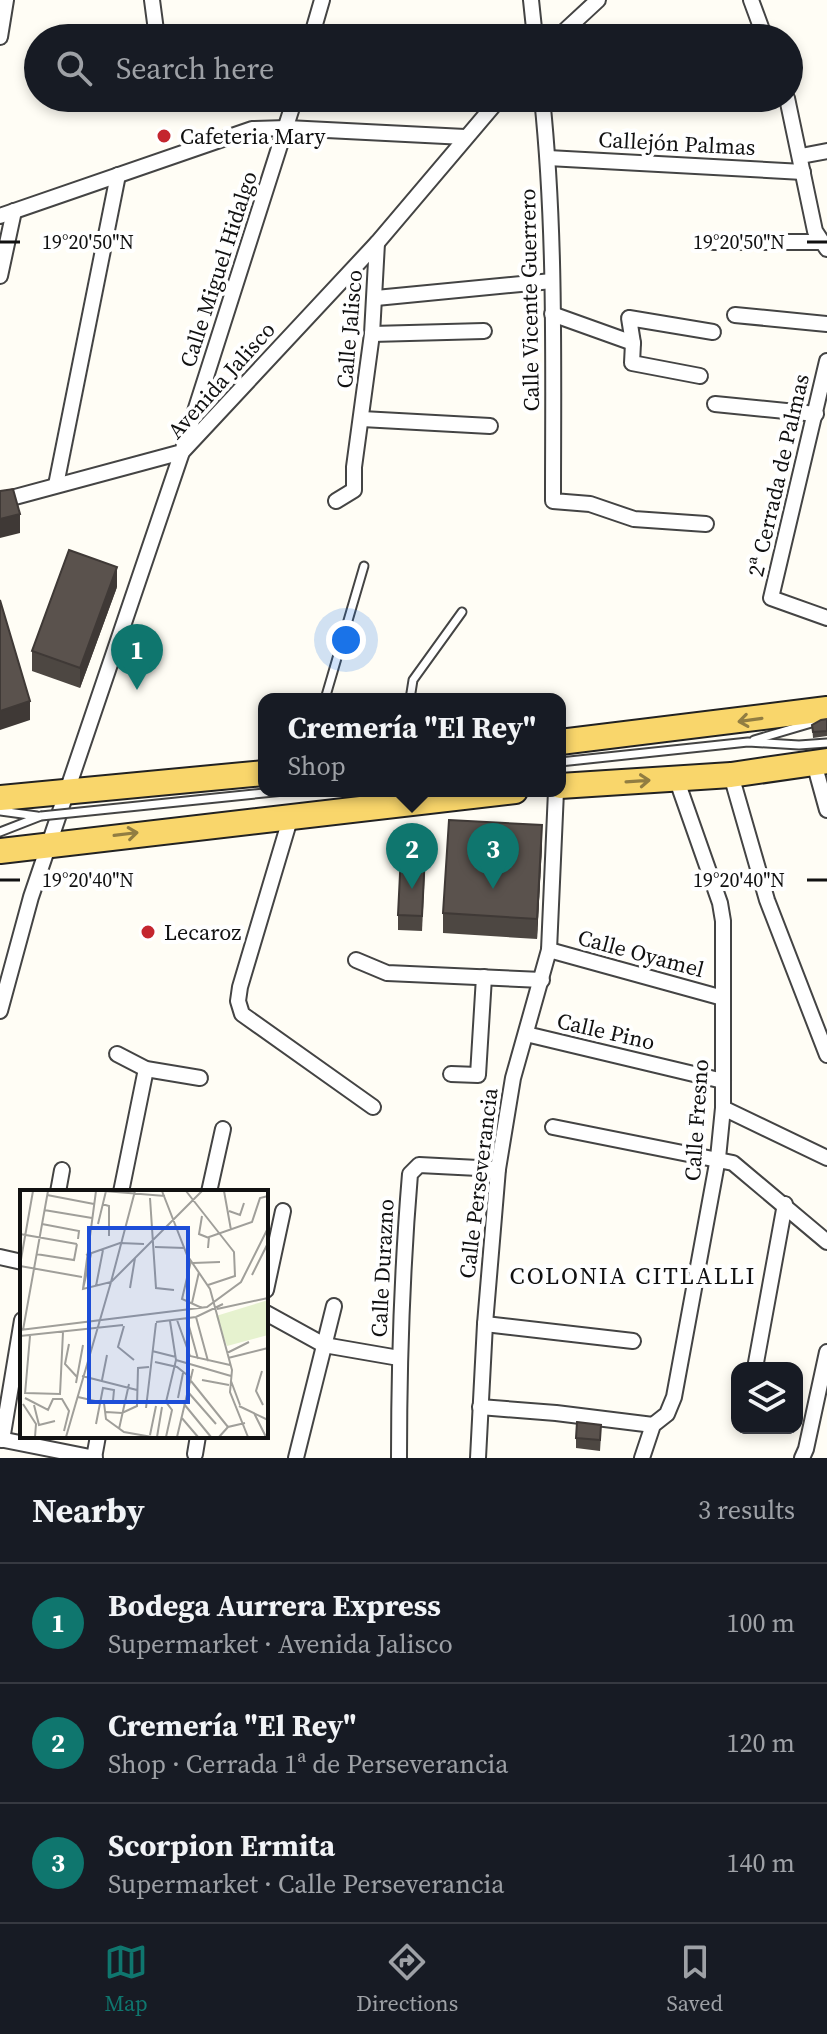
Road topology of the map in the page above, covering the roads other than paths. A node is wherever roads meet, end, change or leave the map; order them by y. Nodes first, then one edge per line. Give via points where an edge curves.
1 (6, 0) edge
2 (152, 0) edge
3 (322, 0) edge
4 (531, 0) edge
5 (598, 0) edge
6 (751, 0) edge
7 (155, 24) edge
8 (315, 24) edge
9 (534, 24) edge
10 (572, 24) edge
11 (760, 24) edge
12 (0, 37) edge
13 (291, 112) edge
14 (487, 112) edge
15 (543, 112) edge
16 (790, 112) edge
17 (287, 128) junction
18 (465, 137) junction
19 (827, 151) edge
20 (801, 156) junction
21 (548, 158) junction
22 (803, 172) junction
23 (118, 175) junction
24 (7, 213) edge
25 (823, 238) edge
26 (713, 242) dead end
27 (377, 243) junction
28 (0, 276) edge
29 (552, 281) junction
30 (376, 298) junction
31 (552, 314) junction
32 (735, 315) dead end
33 (827, 324) edge
34 (484, 331) dead end
35 (713, 332) dead end
36 (372, 334) junction
37 (633, 343) junction
38 (827, 361) edge
39 (700, 376) dead end
40 (715, 404) dead end
41 (816, 414) junction
42 (362, 419) junction
43 (490, 426) dead end
44 (182, 452) junction
45 (56, 485) junction
46 (0, 501) edge
47 (336, 501) dead end
48 (706, 524) dead end
49 (364, 566) dead end
50 (462, 612) dead end
51 (827, 618) edge
52 (327, 693) edge
53 (411, 693) edge
54 (827, 709) edge
55 (827, 720) edge
56 (566, 741) edge
57 (748, 742) junction
58 (823, 756) edge
59 (566, 761) edge
60 (258, 774) edge
61 (731, 775) junction
62 (676, 778) junction
63 (566, 786) edge
64 (67, 792) junction
65 (258, 794) edge
66 (461, 797) edge
67 (556, 797) edge
68 (0, 798) edge
69 (827, 810) edge
70 (0, 811) edge
71 (41, 816) junction
72 (291, 816) junction
73 (0, 832) edge
74 (49, 845) junction
75 (0, 851) edge
76 (549, 950) junction
77 (356, 960) dead end
78 (484, 977) junction
79 (542, 980) junction
80 (723, 998) junction
81 (0, 1011) edge
82 (526, 1034) junction
83 (117, 1054) dead end
84 (827, 1055) edge
85 (146, 1069) junction
86 (451, 1074) dead end
87 (200, 1078) dead end
88 (723, 1081) junction
89 (373, 1107) dead end
90 (723, 1108) junction
91 (553, 1127) dead end
92 (223, 1129) dead end
93 (718, 1158) junction
94 (827, 1158) edge
95 (498, 1169) junction
96 (62, 1170) dead end
97 (58, 1190) edge
98 (121, 1190) edge
99 (209, 1190) edge
100 (785, 1204) junction
101 (283, 1211) dead end
102 (827, 1242) edge
103 (0, 1257) edge
104 (20, 1262) edge
105 (268, 1281) edge
106 (334, 1306) dead end
107 (268, 1314) edge
108 (485, 1324) junction
109 (20, 1331) edge
110 (633, 1341) dead end
111 (324, 1345) junction
112 (827, 1352) edge
113 (399, 1358) junction
114 (756, 1362) edge
115 (824, 1383) edge
116 (480, 1407) junction
117 (653, 1425) junction
118 (98, 1438) edge
119 (198, 1438) edge
120 (1, 1440) edge
121 (33, 1452) edge
122 (195, 1454) dead end
123 (95, 1458) edge
124 (296, 1458) edge
125 (399, 1458) edge
126 (478, 1458) edge
127 (642, 1458) edge
128 (802, 1458) edge

1 - 12 street
2 - 7 street
3 - 8 street
4 - 9 street
5 - 10 street
6 - 11 street
13 - 17 street, Calle Miguel Hidalgo
14 - 18 street, Avenida Jalisco
15 - 21 street, Calle Vicente Guerrero
16 - 20 street
17 - 18 street
17 - 23 street via 252,129
17 - 44 street, Calle Miguel Hidalgo
18 - 27 street, Avenida Jalisco
19 - 20 street
20 - 22 street
21 - 22 street, Callejón Palmas
21 - 29 street, Calle Vicente Guerrero
22 - 25 street
23 - 24 street
23 - 45 street
24 - 28 street
25 - 26 street
27 - 30 street, Calle Jalisco
27 - 44 street, Avenida Jalisco
29 - 30 street
29 - 31 street, Calle Vicente Guerrero
30 - 36 street, Calle Jalisco
31 - 37 street
31 - 48 street, Calle Vicente Guerrero via 553,501 590,504 634,519
32 - 33 street
34 - 36 street
35 - 37 street via 629,318
36 - 42 street, Calle Jalisco
37 - 39 street via 632,363
38 - 41 street, 2ª Cerrada de Palmas
40 - 41 street
41 - 51 street, 2ª Cerrada de Palmas via 771,598
42 - 43 street
42 - 47 street, Calle Jalisco via 354,490
44 - 45 street
44 - 64 street, Avenida Jalisco
45 - 46 street
49 - 52 lane
50 - 53 lane via 413,680
54 -> 56 main road
55 - 57 lane
57 - 58 lane via 799,745
57 - 59 lane
58 - 61 main road
58 - 69 street
60 - 64 main road
61 - 62 main road
61 - 84 street via 767,900
63 -> 62 main road
62 - 80 street, Calle Fresno via 720,903
64 - 68 main road
64 - 74 street, Avenida Jalisco
65 - 71 lane, bridge
66 - 72 main road
67 - 76 street, Calle Perseverancia
70 - 71 lane
71 - 73 lane
74 -> 72 main road
72 - 89 street via 238,1001 242,1014
74 - 75 main road
74 - 81 street, Avenida Jalisco
76 - 79 street, Calle Perseverancia
76 - 80 street, Calle Oyamel
77 - 78 street via 387,973
78 - 79 street
78 - 86 street via 478,1075
79 - 82 street, Calle Perseverancia
80 - 88 street, Calle Fresno
82 - 88 street, Calle Pino
82 - 95 street, Calle Perseverancia
83 - 85 street
85 - 87 street
85 - 98 street
88 - 90 street, Calle Fresno
90 - 93 street, Calle Fresno
90 - 94 street
91 - 93 street
92 - 99 street
93 - 100 street via 733,1163
93 - 117 street, Calle Fresno via 674,1397 667,1414
95 - 108 street, Calle Perseverancia
95 - 113 street, Calle Durazno via 413,1168
96 - 97 street
100 - 102 street
100 - 114 street
101 - 105 street
103 - 104 street
106 - 111 street
107 - 111 street
108 - 110 street
108 - 116 street, Calle Perseverancia
109 - 120 street
111 - 113 street
111 - 124 street
112 - 115 street
113 - 125 street, Calle Durazno
115 - 128 street
116 - 117 street
116 - 126 street
117 - 127 street, Calle Fresno
118 - 123 street
119 - 122 street
120 - 121 street
121 - 123 street

